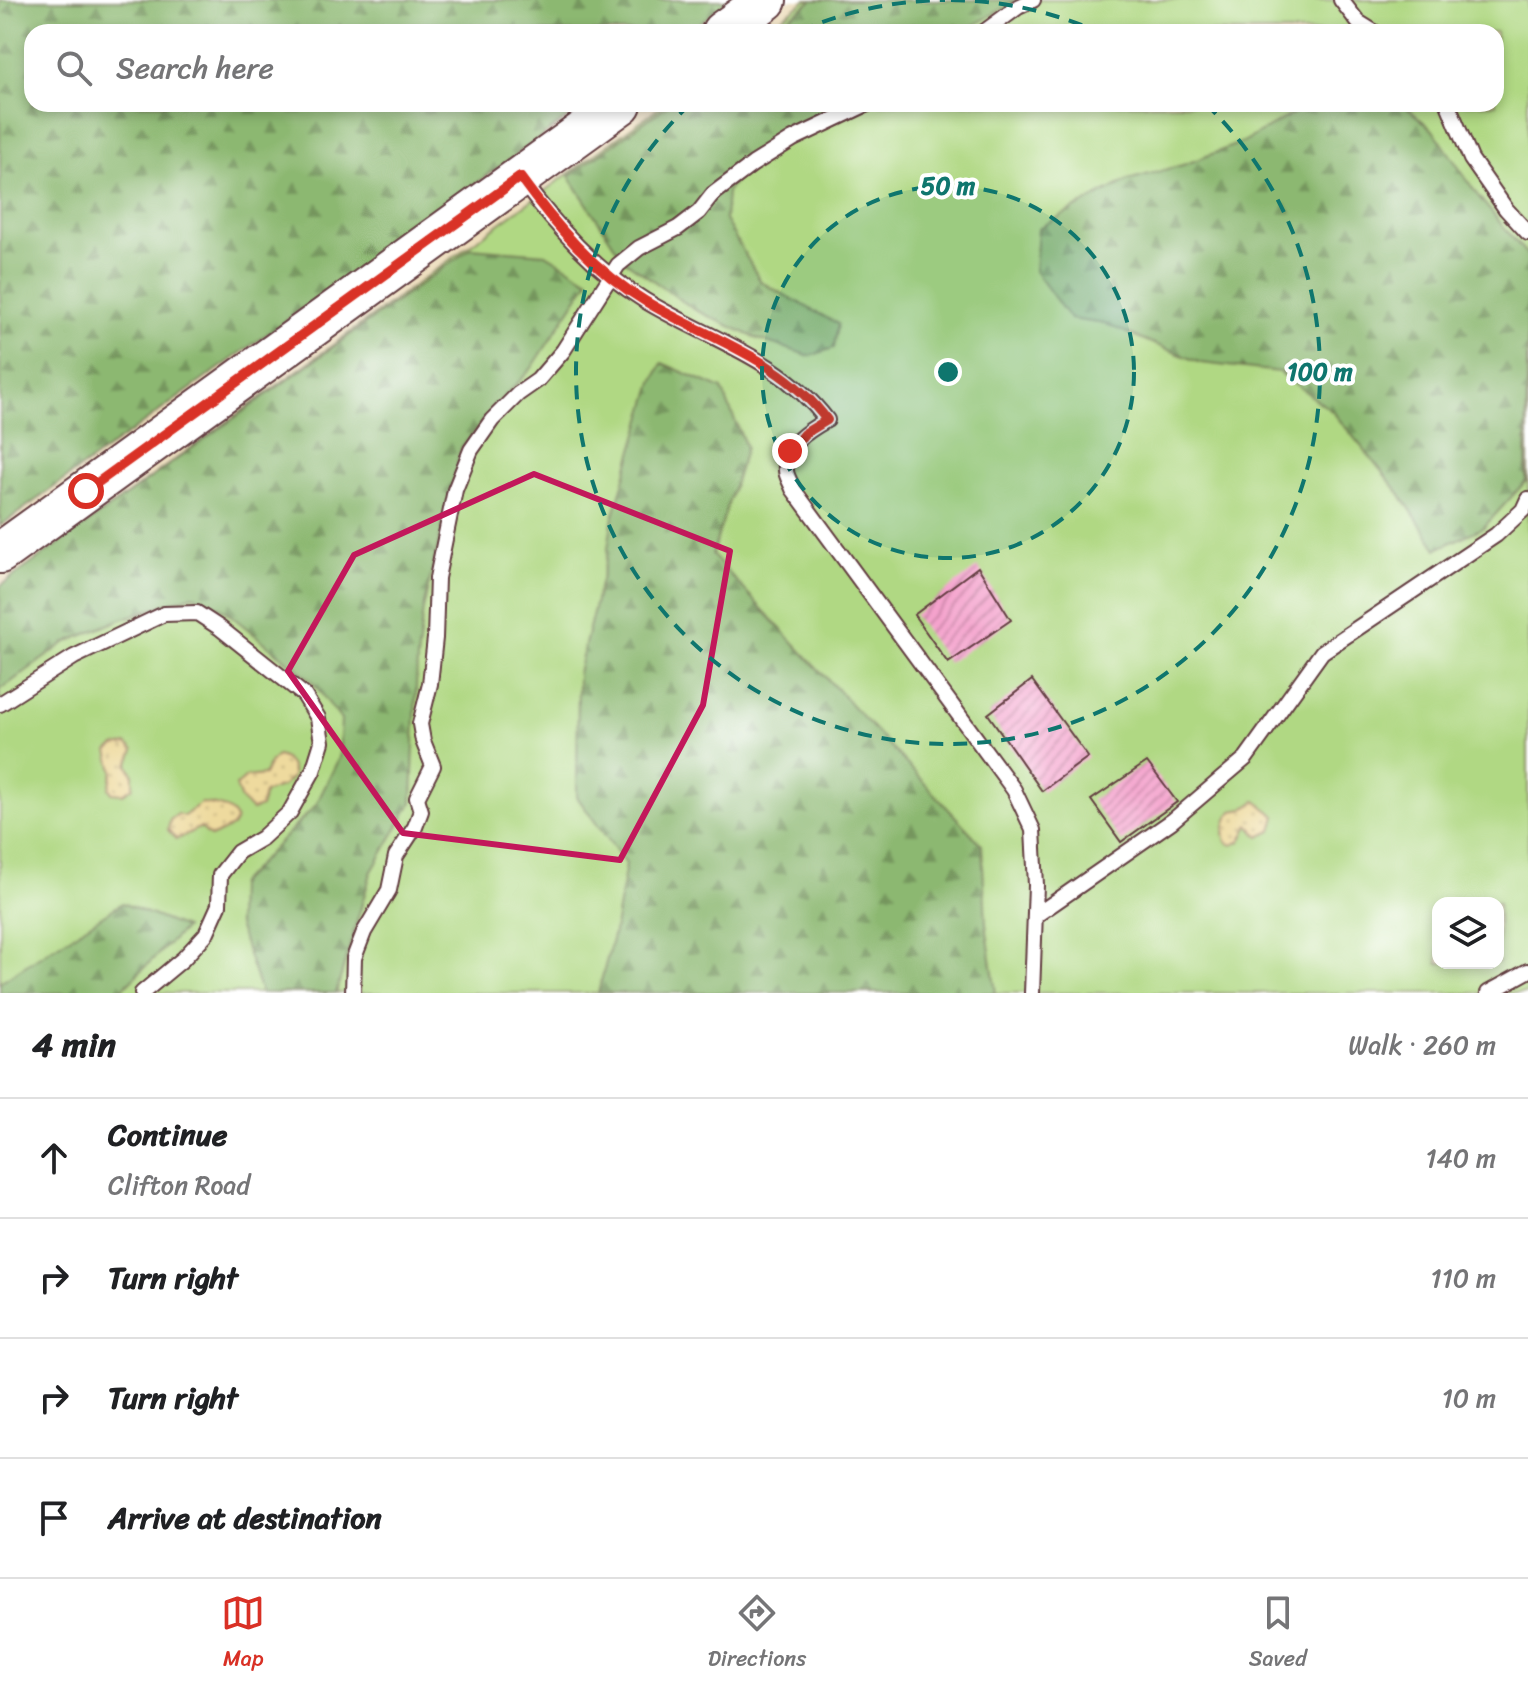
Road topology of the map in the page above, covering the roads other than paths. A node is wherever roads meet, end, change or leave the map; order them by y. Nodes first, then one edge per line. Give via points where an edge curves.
1 (766, 0) edge
2 (1033, 0) edge
3 (1341, 0) edge
4 (733, 24) edge
5 (995, 24) edge
6 (1361, 24) edge
7 (610, 112) edge
8 (850, 112) edge
9 (1451, 112) edge
10 (520, 177) junction
11 (1528, 233) edge
12 (611, 277) junction
13 (1528, 499) edge
14 (0, 553) edge
15 (0, 704) edge
16 (1035, 916) junction
17 (1528, 971) edge
18 (142, 993) edge
19 (353, 993) edge
20 (1032, 993) edge
21 (1488, 993) edge

1 - 4 main road
2 - 5 lane
3 - 6 lane
7 - 10 main road
8 - 12 lane via 753,164 678,228 639,248
9 - 11 lane via 1471,159
10 - 12 lane via 553,223
10 - 14 main road
12 - 16 lane via 643,300 756,357 812,399 827,420 804,434 790,451 786,469 793,489 1014,790 1033,830
12 - 19 lane via 563,351 492,420 471,450 455,490 437,578 432,669 420,724 433,766 417,798 421,811 415,827 396,856 389,890 354,958
13 - 16 lane via 1496,535 1322,652 1246,758 1172,821
15 - 18 lane via 74,657 164,614 197,613 304,695 318,718 322,742 290,812 238,852 220,875 219,905 206,934
16 - 20 lane
17 - 21 lane

